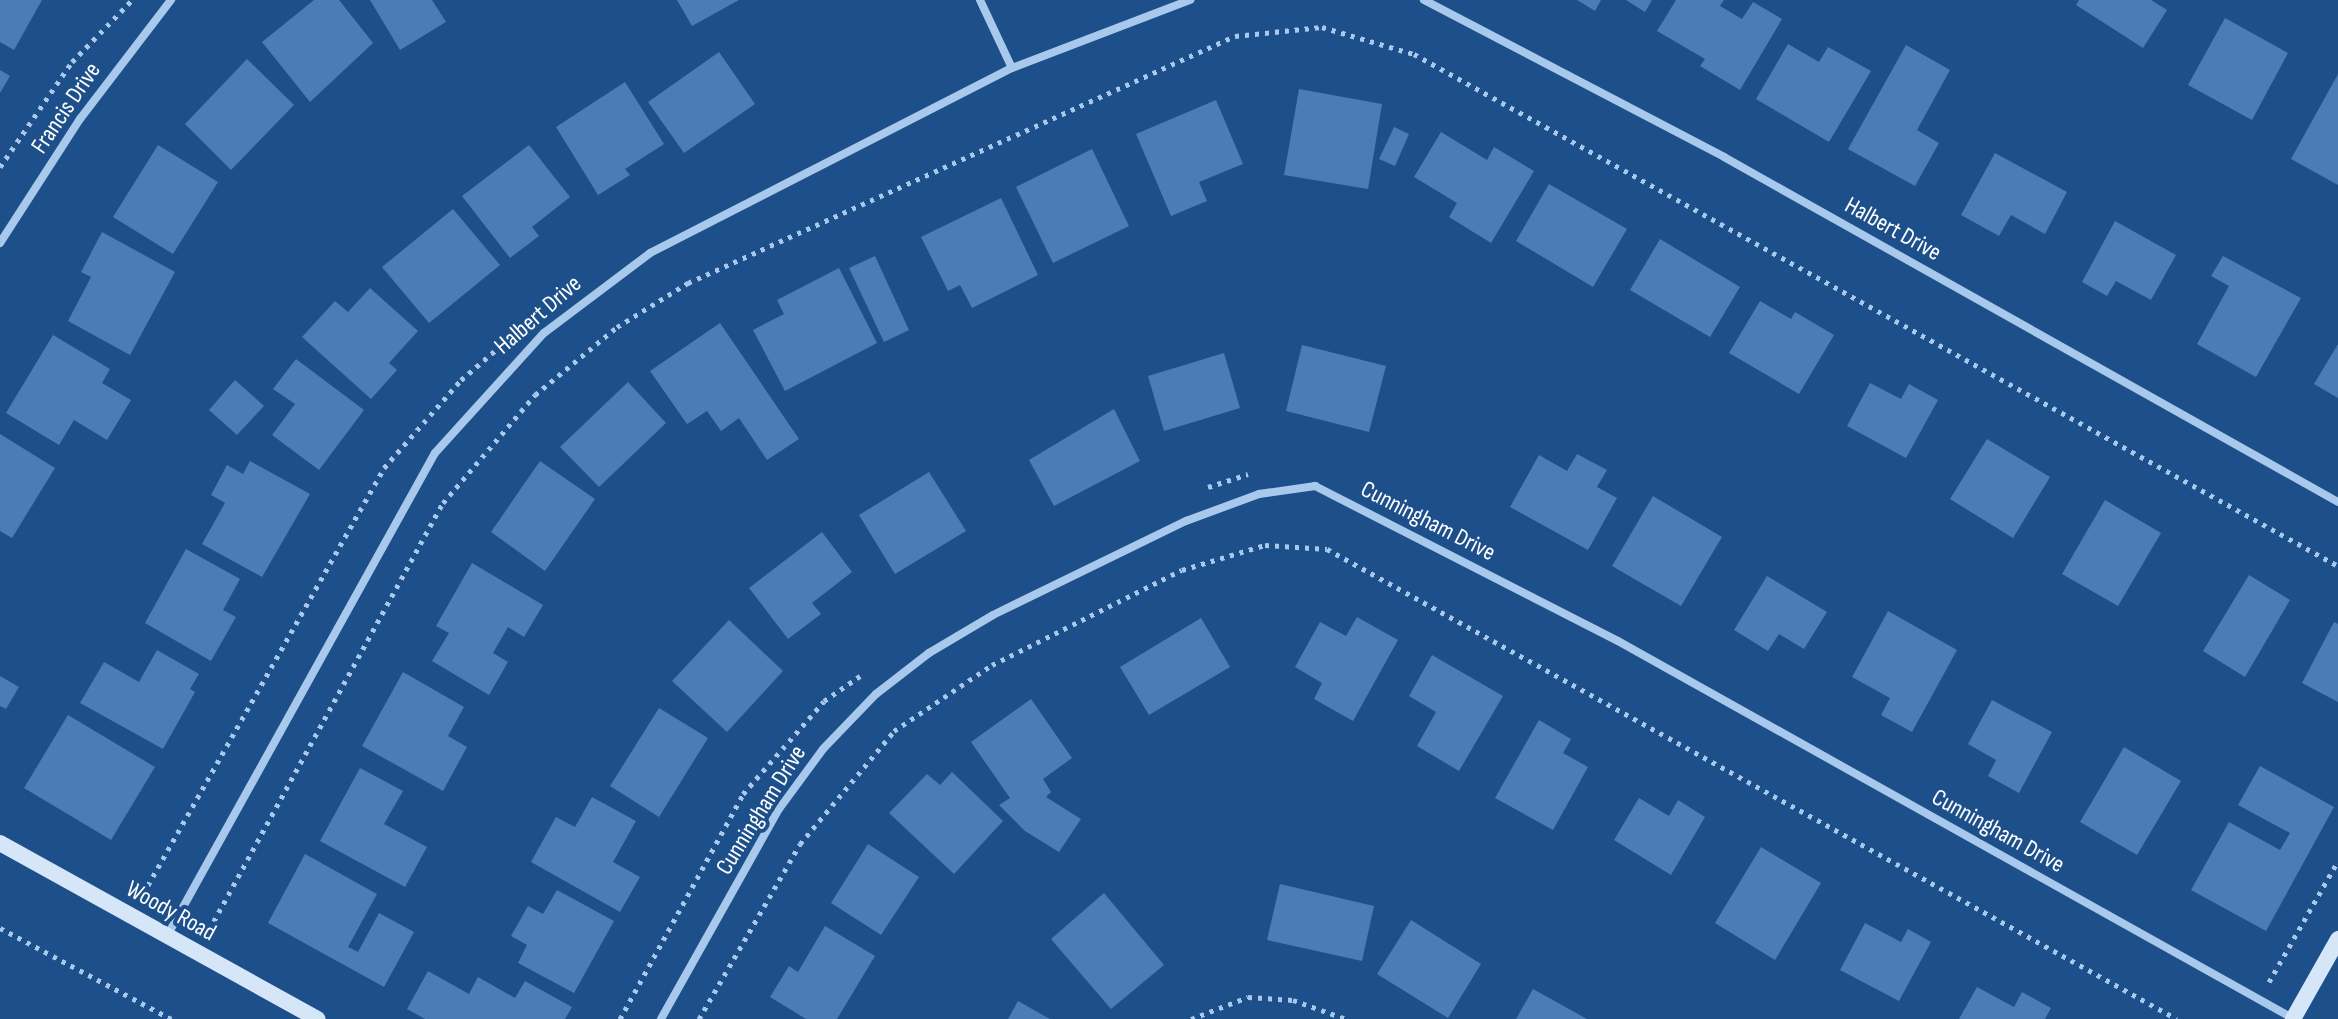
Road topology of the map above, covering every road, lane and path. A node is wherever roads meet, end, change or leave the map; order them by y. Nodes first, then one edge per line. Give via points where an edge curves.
1 (132, 0) edge
2 (171, 0) edge
3 (980, 0) edge
4 (1190, 0) edge
5 (1424, 0) edge
6 (1012, 68) junction
7 (0, 167) edge
8 (0, 243) edge
9 (507, 340) dead end
10 (1265, 474) dead end
11 (1194, 494) dead end
12 (2338, 502) edge
13 (2338, 566) edge
14 (874, 667) dead end
15 (0, 843) edge
16 (2338, 861) edge
17 (131, 916) junction
18 (0, 928) edge
19 (167, 936) junction
20 (2338, 939) edge
21 (196, 952) junction
22 (2259, 999) junction
23 (171, 1019) edge
24 (318, 1019) edge
25 (620, 1019) edge
26 (661, 1019) edge
27 (699, 1019) edge
28 (1191, 1019) edge
29 (1346, 1019) edge
30 (2177, 1019) edge
31 (2293, 1019) edge

1 - 7 path via 72,62
2 - 8 street, Francis Drive via 80,119
3 - 6 street
4 - 6 street, Halbert Drive
5 - 12 street, Halbert Drive via 1724,157
6 - 19 street, Halbert Drive via 650,253 588,295 510,365 435,453
9 - 17 path via 461,380 384,468
10 - 11 path via 1235,474
13 - 21 path via 1414,54 1322,27 1235,36 688,283 617,327 535,395 443,503
14 - 25 path via 824,701 743,794
15 - 17 street, Woody Road
16 - 22 path
17 - 19 street, Woody Road
18 - 23 path
19 - 21 street, Woody Road
20 - 31 street
21 - 24 street, Woody Road
22 - 26 street, Cunningham Drive via 1618,641 1315,486 1259,494 1186,521 993,615 929,653 876,694 823,749 779,809
22 - 31 street, Cunningham Drive
27 - 30 path via 800,844 894,731 992,665 1182,570 1265,545 1327,549
28 - 29 path via 1248,997 1293,1000

